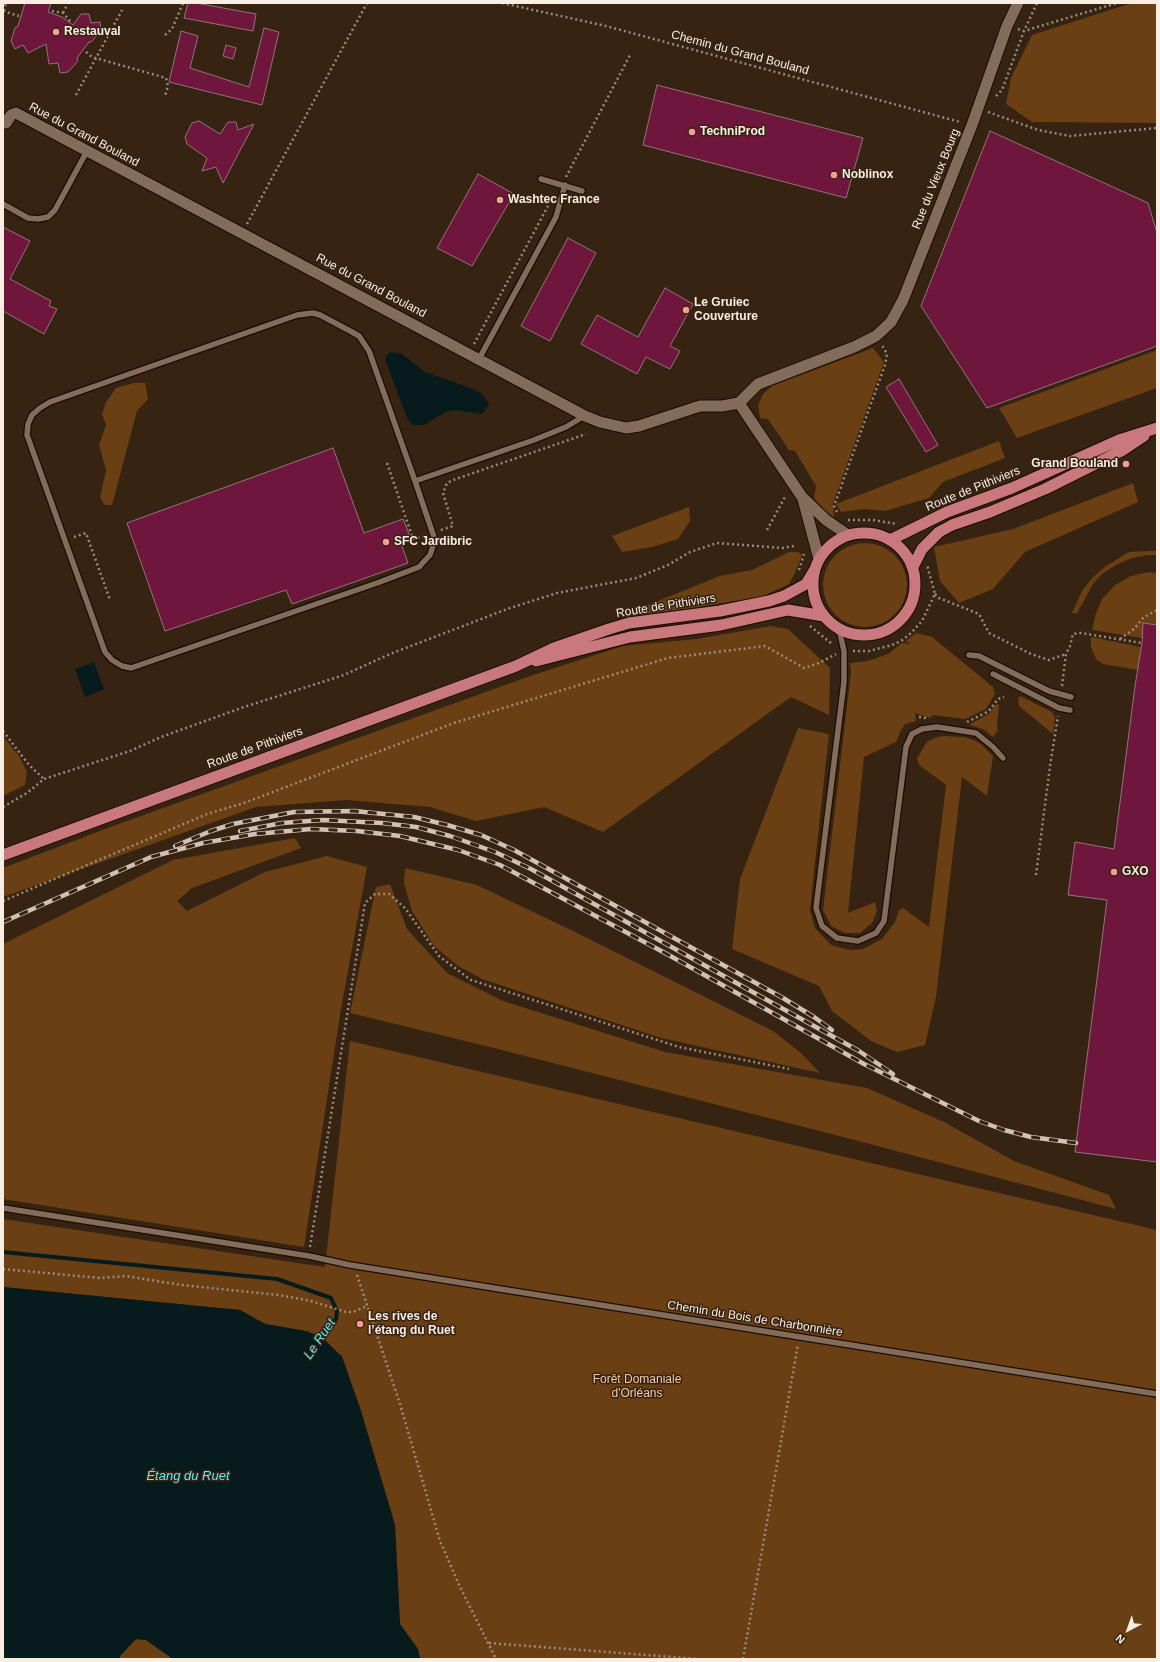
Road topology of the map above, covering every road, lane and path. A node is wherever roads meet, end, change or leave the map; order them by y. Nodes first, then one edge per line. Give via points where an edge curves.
1 (6, 3) edge
2 (68, 3) edge
3 (183, 3) edge
4 (368, 3) edge
5 (502, 3) edge
6 (1018, 3) edge
7 (1037, 3) edge
8 (1117, 3) edge
9 (122, 10) dead end
10 (4, 11) edge
11 (52, 11) dead end
12 (63, 13) junction
13 (19, 16) dead end
14 (71, 22) dead end
15 (165, 36) dead end
16 (86, 52) dead end
17 (630, 55) dead end
18 (97, 58) junction
19 (76, 95) dead end
20 (165, 96) dead end
21 (978, 109) junction
22 (6, 123) dead end
23 (972, 125) junction
24 (1157, 128) edge
25 (87, 151) junction
26 (541, 179) dead end
27 (565, 185) junction
28 (582, 191) dead end
29 (3, 204) edge
30 (549, 205) dead end
31 (242, 232) junction
32 (876, 336) junction
33 (469, 353) junction
34 (479, 359) junction
35 (739, 403) junction
36 (585, 416) junction
37 (1157, 428) edge
38 (586, 434) dead end
39 (387, 463) dead end
40 (415, 481) junction
41 (787, 495) dead end
42 (802, 497) junction
43 (837, 518) dead end
44 (767, 530) dead end
45 (433, 533) junction
46 (848, 535) junction
47 (65, 540) junction
48 (890, 540) junction
49 (794, 546) dead end
50 (806, 549) dead end
51 (817, 564) junction
52 (913, 567) junction
53 (797, 590) junction
54 (935, 594) dead end
55 (110, 600) dead end
56 (1157, 610) edge
57 (803, 612) junction
58 (824, 616) junction
59 (918, 626) dead end
60 (839, 629) junction
61 (1120, 639) junction
62 (1142, 642) dead end
63 (844, 651) junction
64 (1066, 654) junction
65 (968, 655) dead end
66 (516, 666) junction
67 (993, 674) dead end
68 (1061, 695) junction
69 (1004, 697) dead end
70 (1071, 698) dead end
71 (1059, 708) junction
72 (1070, 710) dead end
73 (919, 717) dead end
74 (932, 719) dead end
75 (960, 722) dead end
76 (3, 731) edge
77 (1003, 758) dead end
78 (44, 779) junction
79 (3, 807) edge
80 (3, 855) edge
81 (1036, 875) dead end
82 (3, 901) edge
83 (789, 1069) dead end
84 (3, 1208) edge
85 (309, 1256) junction
86 (350, 1265) junction
87 (3, 1269) edge
88 (367, 1306) junction
89 (799, 1337) junction
90 (1157, 1394) edge
91 (488, 1643) junction
92 (496, 1659) edge
93 (699, 1659) edge
94 (743, 1659) edge

1 - 10 path
2 - 12 path
3 - 15 path via 172,29
4 - 31 path
5 - 23 path, Chemin du Grand Bouland via 606,26
6 - 21 street, Rue du Vieux Bourg via 1007,26
7 - 8 path via 1024,31
9 - 18 path
10 - 13 path
11 - 12 path
12 - 14 path
16 - 18 path
17 - 27 path via 566,177
18 - 19 path
18 - 20 path via 166,78 168,86
21 - 23 street, Rue du Vieux Bourg
21 - 24 path via 1038,130 1070,136
22 - 25 street, Rue du Grand Bouland via 11,115 16,113
23 - 32 street, Rue du Vieux Bourg via 902,300 891,322
25 - 29 lane via 55,210 48,217 28,218
25 - 31 street, Rue du Grand Bouland
26 - 27 lane
27 - 28 lane
27 - 34 lane via 556,218
30 - 33 path
31 - 33 street, Rue du Grand Bouland
32 - 35 street, Rue du Vieux Bourg via 758,384
32 - 43 path via 887,354 885,366 834,506
33 - 34 street, Rue du Grand Bouland
34 - 36 street, Rue du Grand Bouland
35 - 36 street, Rue du Grand Bouland via 700,406 626,428
35 - 42 street
36 - 40 lane via 534,440
37 - 48 main road, Route de Pithiviers via 1119,440 1012,488 947,512
37 - 52 main road, Route de Pithiviers via 1124,450 1045,489 939,532 922,549
38 - 45 path via 447,483 443,493 453,526
39 - 45 path via 413,539
40 - 45 lane
40 - 47 lane via 364,343 352,332 320,315 305,313 50,402 32,415 27,435
41 - 44 path
42 - 46 street via 826,520
42 - 51 street
45 - 47 lane via 435,540 430,555 419,567 131,668 112,660 105,652
46 - 48 main road via 870,533
46 - 51 main road via 832,544
47 - 55 path via 86,533
48 - 52 main road via 907,556
49 - 78 path via 782,548 717,543 690,552 668,565 636,578 557,592 440,634 344,675 244,707 130,751
50 - 53 path via 797,578
51 - 53 main road, Route de Pithiviers via 806,584
51 - 58 main road via 813,582 814,594
52 - 60 main road via 916,586 914,598 910,608 895,625 882,632 868,635 848,633
53 - 66 main road, Route de Pithiviers via 769,601 720,611 629,623 554,648
54 - 64 path via 979,614 989,633 1031,654 1049,660
56 - 61 path via 1142,618 1134,629
57 - 58 main road, Route de Pithiviers
57 - 63 path via 808,625
57 - 66 main road, Route de Pithiviers via 788,610 721,626 630,637
58 - 60 main road
59 - 63 path via 901,641 884,648
60 - 63 lane
61 - 62 path
61 - 64 path via 1073,634
63 - 77 lane via 844,682 816,908 822,926 837,938 858,941 876,933 884,921 906,747 912,734 922,729 937,727 976,733
63 - 82 path via 804,668 765,646 668,658 454,723 244,803 207,814
64 - 68 path
65 - 68 lane via 979,656
66 - 80 main road, Route de Pithiviers
67 - 71 lane
68 - 70 lane
69 - 75 path via 989,711 967,722
71 - 72 lane
71 - 81 path
73 - 74 path
76 - 78 path via 29,765
78 - 79 path
83 - 85 path via 679,1047 472,980 439,956 405,908 389,894 375,894 365,903
84 - 85 lane, Chemin du Bois de Charbonnière
85 - 86 lane, Chemin du Bois de Charbonnière
86 - 88 path via 358,1276
86 - 89 lane, Chemin du Bois de Charbonnière
87 - 88 path via 100,1278 126,1276 181,1285 279,1295 346,1312
88 - 91 path via 400,1404 440,1540
89 - 90 lane, Chemin du Bois de Charbonnière
89 - 94 path
91 - 92 path
91 - 93 path

